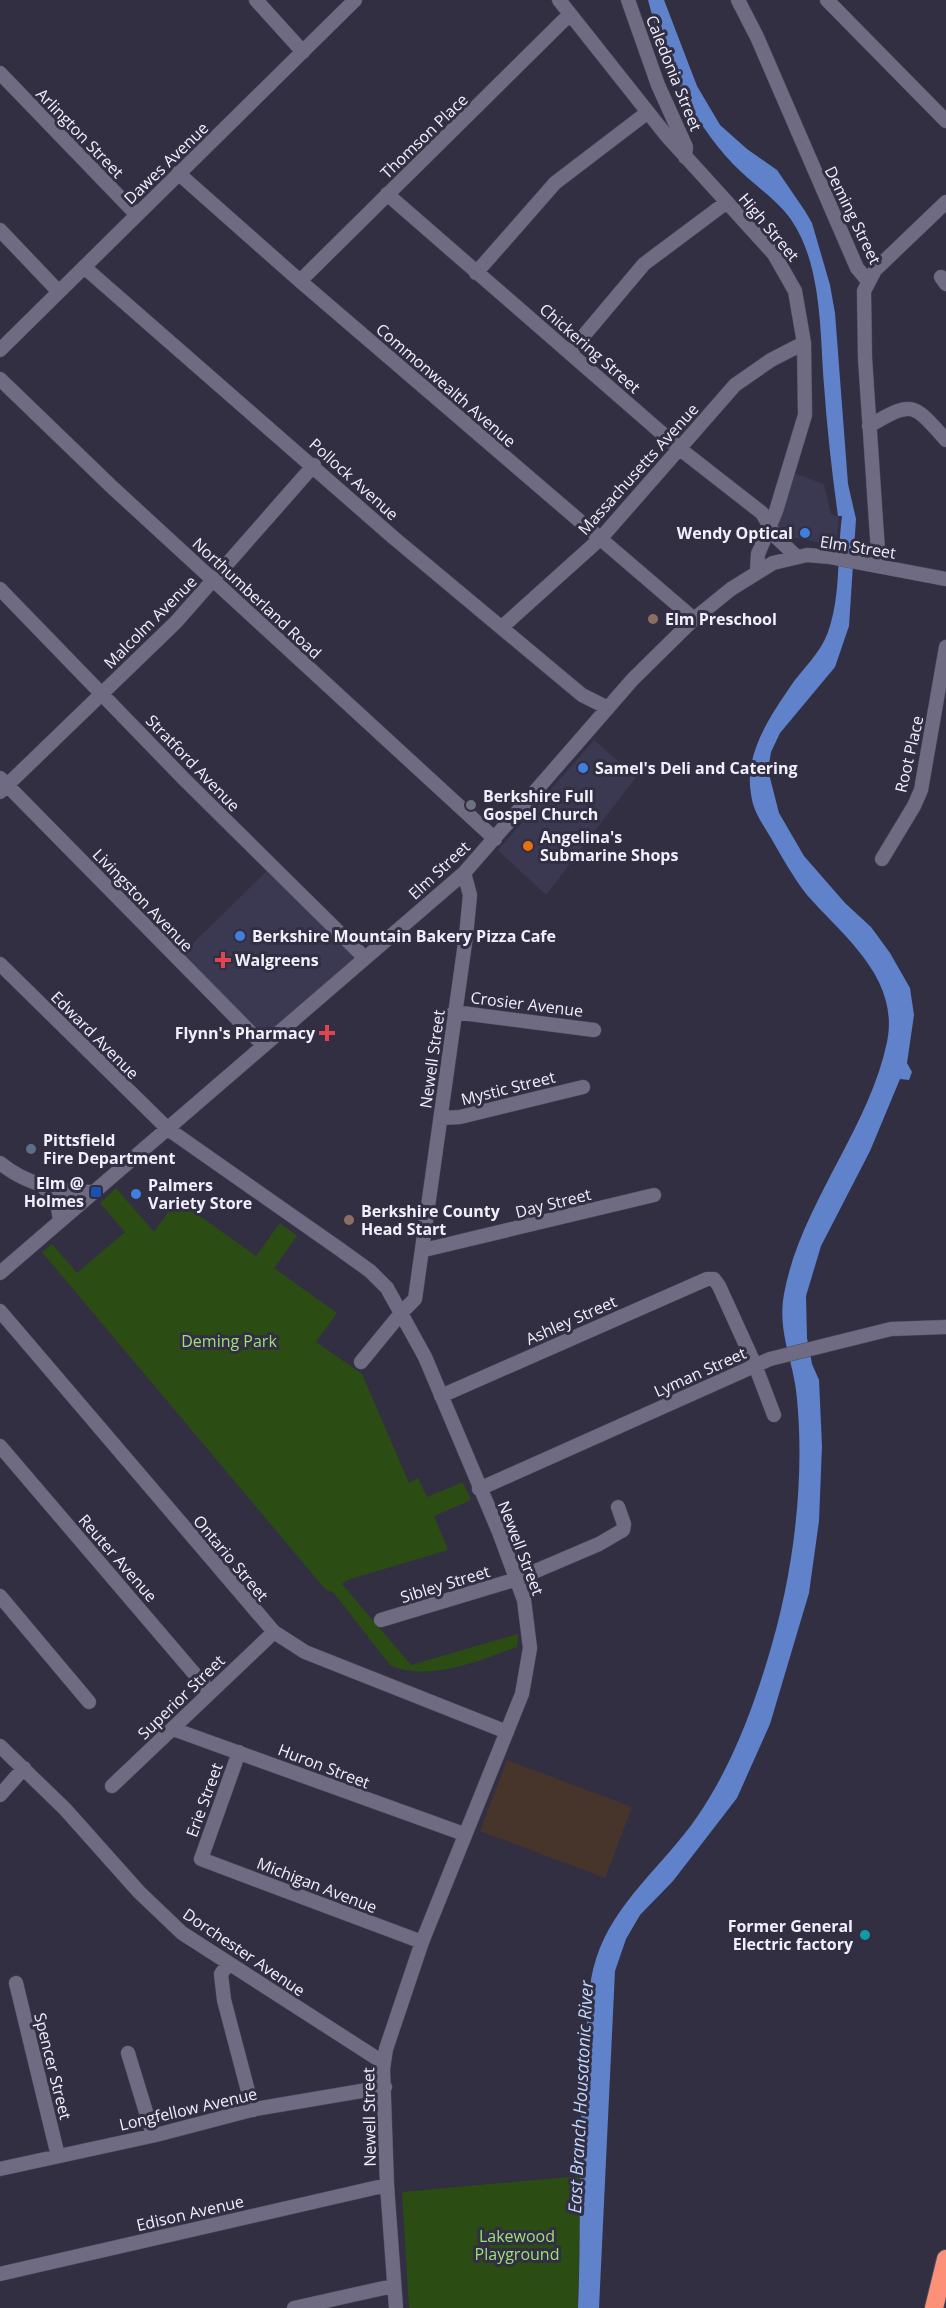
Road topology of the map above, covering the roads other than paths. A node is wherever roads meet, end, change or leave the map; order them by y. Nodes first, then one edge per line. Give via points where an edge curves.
1 (256, 0) edge
2 (355, 0) edge
3 (559, 0) edge
4 (628, 0) edge
5 (738, 0) edge
6 (827, 0) edge
7 (570, 14) junction
8 (303, 52) junction
9 (0, 74) edge
10 (648, 112) junction
11 (946, 121) edge
12 (685, 158) junction
13 (178, 173) junction
14 (387, 194) junction
15 (727, 202) junction
16 (946, 202) edge
17 (136, 214) junction
18 (0, 230) edge
19 (84, 267) junction
20 (476, 273) junction
21 (300, 281) junction
22 (868, 281) junction
23 (59, 292) junction
24 (804, 343) junction
25 (0, 350) edge
26 (570, 352) junction
27 (0, 378) edge
28 (869, 426) junction
29 (946, 440) edge
30 (680, 449) junction
31 (314, 465) junction
32 (770, 526) junction
33 (601, 538) junction
34 (796, 556) junction
35 (872, 565) junction
36 (757, 571) junction
37 (946, 579) edge
38 (214, 580) junction
39 (0, 589) edge
40 (694, 619) junction
41 (502, 627) junction
42 (946, 647) edge
43 (102, 693) junction
44 (608, 708) junction
45 (2, 785) edge
46 (495, 839) junction
47 (882, 860) dead end
48 (464, 873) junction
49 (365, 958) junction
50 (0, 964) edge
51 (454, 1012) junction
52 (594, 1030) dead end
53 (263, 1045) junction
54 (583, 1087) dead end
55 (441, 1118) junction
56 (168, 1129) junction
57 (0, 1163) edge
58 (38, 1184) junction
59 (93, 1192) junction
60 (654, 1195) dead end
61 (60, 1220) junction
62 (424, 1250) junction
63 (0, 1273) edge
64 (0, 1311) edge
65 (402, 1312) junction
66 (946, 1328) edge
67 (361, 1362) dead end
68 (755, 1365) junction
69 (441, 1396) junction
70 (774, 1415) dead end
71 (0, 1446) edge
72 (480, 1489) junction
73 (618, 1507) dead end
74 (518, 1579) junction
75 (0, 1596) edge
76 (381, 1620) dead end
77 (274, 1632) junction
78 (210, 1692) junction
79 (89, 1702) dead end
80 (173, 1729) junction
81 (507, 1732) junction
82 (0, 1746) edge
83 (239, 1752) junction
84 (24, 1768) junction
85 (112, 1786) dead end
86 (0, 1795) edge
87 (464, 1834) junction
88 (201, 1859) joint
89 (422, 1942) junction
90 (228, 1964) junction
91 (16, 1983) dead end
92 (128, 2053) dead end
93 (384, 2063) junction
94 (385, 2087) junction
95 (253, 2110) junction
96 (153, 2135) junction
97 (58, 2156) junction
98 (0, 2169) edge
99 (387, 2185) junction
100 (946, 2259) edge
101 (0, 2274) edge
102 (393, 2286) junction
103 (294, 2308) edge
104 (396, 2308) edge
105 (934, 2308) edge

1 - 8 street
2 - 8 street, Dawes Avenue
3 - 7 street, High Street
4 - 12 street, Caledonia Street via 658,85 686,147
5 - 22 street, Deming Street via 857,268
6 - 11 street
7 - 10 street, High Street
7 - 14 street, Thomson Place
8 - 13 street, Dawes Avenue
9 - 17 street, Arlington Street
10 - 12 street, High Street
10 - 20 street via 555,183
12 - 15 street, High Street
13 - 17 street, Dawes Avenue
13 - 21 street, Commonwealth Avenue
14 - 20 street, Chickering Street
14 - 21 street, Thomson Place
15 - 24 street, High Street via 774,254 791,281
15 - 26 street via 644,264
16 - 22 street
17 - 19 street, Dawes Avenue
18 - 23 street
19 - 23 street, Dawes Avenue
19 - 31 street, Pollock Avenue
20 - 26 street, Chickering Street
21 - 33 street, Commonwealth Avenue
22 - 28 street, Deming Street via 862,310
23 - 25 street, Dawes Avenue
24 - 30 street, Massachusetts Avenue via 742,378
24 - 32 street, High Street via 805,415
26 - 30 street, Chickering Street
27 - 38 street, Northumberland Road
28 - 29 street via 901,408 912,408 926,417
28 - 35 street, Deming Street
30 - 32 street, Chickering Street via 762,513
30 - 33 street, Massachusetts Avenue
31 - 38 street, Malcolm Avenue
31 - 41 street, Pollock Avenue via 394,538
32 - 34 street via 777,539
32 - 36 street, High Street via 758,554
33 - 40 street, Commonwealth Avenue
33 - 41 street, Massachusetts Avenue
34 - 35 street, Elm Street via 830,557
34 - 36 street, Elm Street
35 - 37 street, Elm Street
36 - 40 street, Elm Street
38 - 43 street, Malcolm Avenue
38 - 46 street, Northumberland Road
39 - 43 street, Stratford Avenue
40 - 44 street, Elm Street
41 - 44 street, Pollock Avenue via 582,694
42 - 47 street, Root Place via 921,790
43 - 45 street, Malcolm Avenue
43 - 49 street, Stratford Avenue
44 - 46 street, Elm Street
45 - 53 street, Livingston Avenue
46 - 48 street, Elm Street
48 - 49 street, Elm Street
48 - 51 street, Newell Street via 470,895
49 - 53 street, Elm Street
50 - 56 street, Edward Avenue
51 - 52 street, Crosier Avenue
51 - 55 street, Newell Street
53 - 56 street, Elm Street
54 - 55 street, Mystic Street via 460,1117
55 - 62 street, Newell Street
56 - 59 street, Elm Street
56 - 65 street, Edward Avenue via 370,1271
57 - 58 street
58 - 59 street via 71,1193
58 - 61 street via 56,1197
59 - 61 street, Elm Street
60 - 62 street, Day Street
61 - 63 street, Elm Street
62 - 65 street, Newell Street via 415,1299
64 - 77 street, Ontario Street
65 - 67 street
65 - 69 street, Newell Street
66 - 68 street, Lyman Street via 896,1328
68 - 69 street, Ashley Street via 715,1280 707,1279
68 - 70 street
68 - 72 street, Lyman Street
69 - 72 street, Newell Street
71 - 78 street, Reuter Avenue
72 - 74 street, Newell Street
73 - 74 street, Sibley Street via 624,1524 619,1534
74 - 76 street, Sibley Street
74 - 81 street, Newell Street via 528,1615 530,1648 524,1686
75 - 79 street
77 - 78 street, Superior Street
77 - 81 street, Ontario Street via 305,1652
78 - 80 street, Superior Street
80 - 83 street, Huron Street
80 - 85 street, Superior Street
81 - 87 street, Newell Street
82 - 84 street, Dorchester Avenue
83 - 87 street, Huron Street
83 - 88 street, Erie Street
84 - 86 street
84 - 90 street, Dorchester Avenue via 172,1924
87 - 89 street, Newell Street
88 - 89 street, Michigan Avenue
89 - 93 street, Newell Street via 390,2033
90 - 93 street, Dorchester Avenue
90 - 95 street via 221,1974 224,2000
91 - 97 street, Spencer Street
92 - 96 street
93 - 94 street, Newell Street
94 - 95 street, Longfellow Avenue
94 - 99 street, Newell Street
95 - 96 street, Longfellow Avenue
96 - 97 street, Longfellow Avenue
97 - 98 street, Longfellow Avenue
99 - 101 street, Edison Avenue
99 - 102 street, Newell Street
100 - 105 highway
102 - 103 street
102 - 104 street, Newell Street

